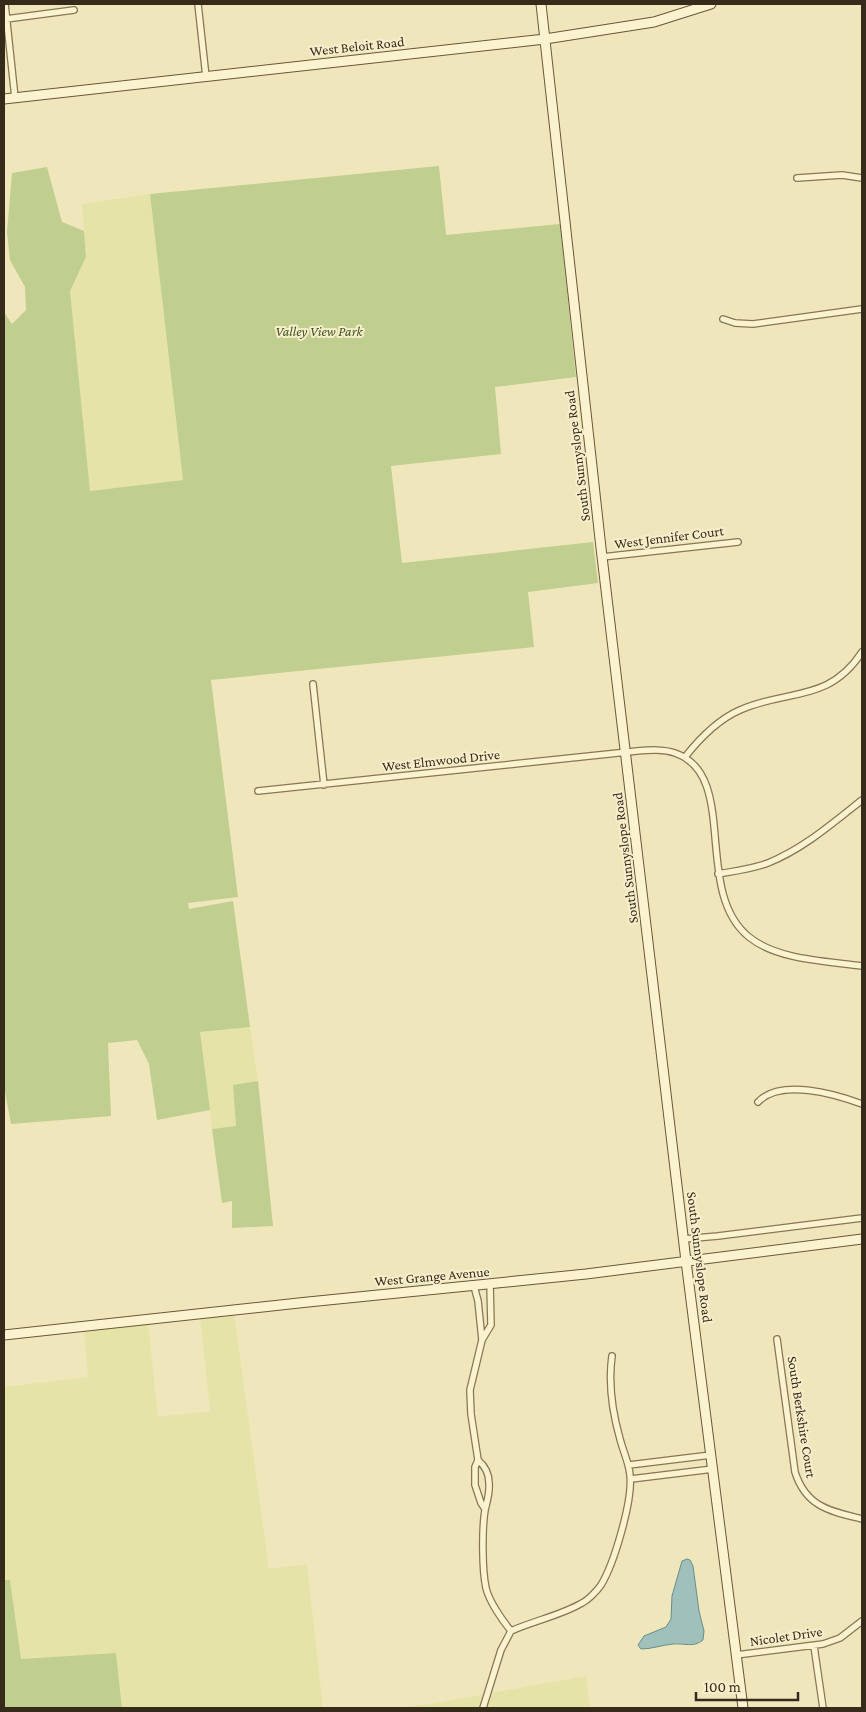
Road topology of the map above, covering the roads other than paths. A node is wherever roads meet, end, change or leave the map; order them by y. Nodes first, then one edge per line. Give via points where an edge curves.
1 (5, 4) edge
2 (198, 4) edge
3 (541, 4) edge
4 (710, 4) edge
5 (74, 10) dead end
6 (6, 19) junction
7 (545, 39) junction
8 (206, 77) junction
9 (15, 98) junction
10 (4, 99) edge
11 (797, 178) dead end
12 (862, 178) edge
13 (862, 309) edge
14 (723, 319) dead end
15 (738, 542) dead end
16 (602, 557) junction
17 (862, 652) edge
18 (313, 684) dead end
19 (626, 752) junction
20 (685, 757) junction
21 (324, 784) junction
22 (258, 791) dead end
23 (862, 800) edge
24 (718, 874) junction
25 (862, 966) edge
26 (758, 1102) dead end
27 (862, 1104) edge
28 (862, 1218) edge
29 (684, 1239) junction
30 (862, 1239) edge
31 (686, 1261) junction
32 (490, 1284) junction
33 (474, 1286) junction
34 (4, 1335) edge
35 (777, 1338) dead end
36 (482, 1340) junction
37 (612, 1356) dead end
38 (711, 1454) junction
39 (478, 1460) junction
40 (629, 1466) junction
41 (713, 1469) junction
42 (630, 1478) junction
43 (485, 1509) junction
44 (862, 1519) edge
45 (862, 1621) edge
46 (511, 1631) junction
47 (814, 1646) junction
48 (736, 1655) junction
49 (483, 1708) edge
50 (743, 1708) edge
51 (823, 1708) edge

1 - 6 street
2 - 8 street
3 - 7 street, South Sunnyslope Road
4 - 7 street, West Beloit Road via 654,22
5 - 6 street
6 - 9 street
7 - 8 street, West Beloit Road
7 - 16 street, South Sunnyslope Road
8 - 9 street, West Beloit Road
9 - 10 street, West Beloit Road
11 - 12 street via 842,175
13 - 14 street via 753,324
15 - 16 street, West Jennifer Court
16 - 19 street, South Sunnyslope Road
17 - 20 street via 847,671 818,690 756,704 730,714
18 - 21 street
19 - 20 street, West Elmwood Drive via 665,750
19 - 21 street, West Elmwood Drive
19 - 29 street, South Sunnyslope Road
20 - 24 street via 699,770 708,787
21 - 22 street, West Elmwood Drive
23 - 24 street via 789,854 753,867
24 - 25 street via 723,898 732,918 756,942 789,954
26 - 27 street via 769,1092 791,1090 832,1095
28 - 29 street
29 - 31 street, South Sunnyslope Road
30 - 31 street, West Grange Avenue
31 - 32 street, West Grange Avenue
31 - 38 street, South Sunnyslope Road
32 - 33 street, West Grange Avenue
32 - 36 street via 491,1325
33 - 34 street, West Grange Avenue
33 - 36 street
35 - 44 street, South Berkshire Court via 798,1482 821,1507
36 - 39 street via 470,1390
37 - 40 street via 609,1374 611,1406
38 - 40 street
38 - 41 street, South Sunnyslope Road
39 - 43 street via 475,1485
39 - 43 street via 486,1467 490,1484
40 - 42 street
41 - 42 street
41 - 48 street, South Sunnyslope Road
42 - 46 street via 621,1530 609,1570 600,1587 582,1603
43 - 46 street via 483,1555 486,1589
45 - 47 street, Nicolet Drive via 840,1638
46 - 49 street via 501,1650
47 - 48 street, Nicolet Drive
47 - 51 street
48 - 50 street, South Sunnyslope Road

